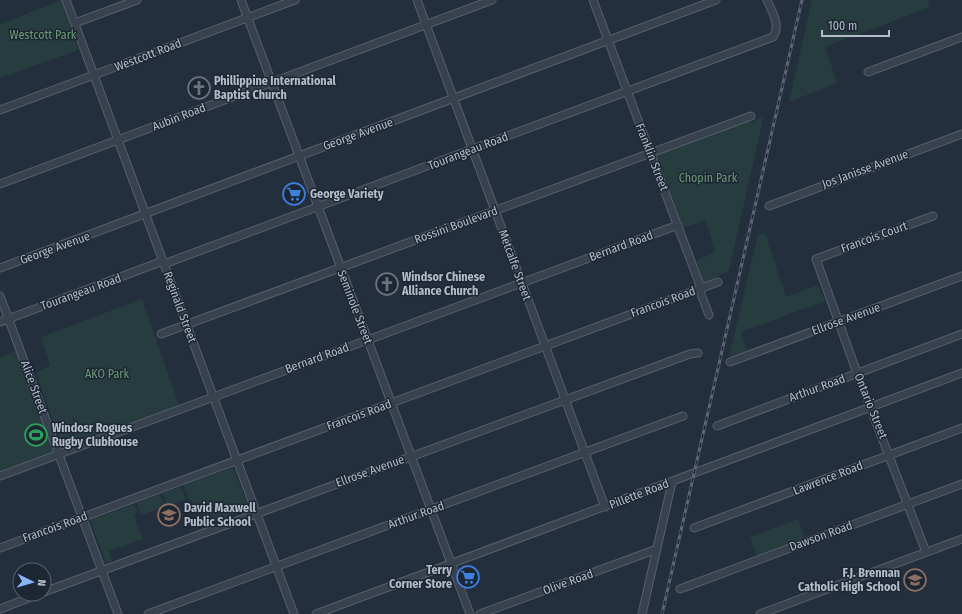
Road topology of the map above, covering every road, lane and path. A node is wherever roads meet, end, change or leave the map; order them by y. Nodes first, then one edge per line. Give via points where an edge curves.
1 (66, 0) edge
2 (137, 0) edge
3 (241, 0) edge
4 (295, 0) edge
5 (417, 0) edge
6 (492, 0) edge
7 (593, 0) edge
8 (716, 0) edge
9 (767, 0) edge
10 (248, 18) junction
11 (75, 23) junction
12 (427, 24) junction
13 (962, 37) edge
14 (608, 40) junction
15 (868, 72) dead end
16 (94, 75) junction
17 (272, 82) junction
18 (627, 91) junction
19 (454, 99) junction
20 (0, 110) edge
21 (751, 116) dead end
22 (962, 134) edge
23 (118, 140) junction
24 (473, 149) junction
25 (650, 154) junction
26 (299, 156) junction
27 (0, 184) edge
28 (769, 206) dead end
29 (317, 207) junction
30 (495, 211) junction
31 (145, 214) junction
32 (933, 216) dead end
33 (678, 225) junction
34 (816, 259) joint
35 (163, 263) junction
36 (0, 268) edge
37 (340, 268) junction
38 (962, 276) edge
39 (522, 282) junction
40 (718, 282) dead end
41 (701, 288) junction
42 (0, 296) edge
43 (709, 315) dead end
44 (8, 319) junction
45 (0, 322) edge
46 (839, 322) junction
47 (186, 324) junction
48 (161, 334) dead end
49 (962, 334) edge
50 (367, 340) junction
51 (545, 346) junction
52 (698, 353) dead end
53 (730, 362) dead end
54 (962, 372) edge
55 (857, 373) junction
56 (213, 397) junction
57 (565, 400) junction
58 (391, 403) junction
59 (870, 406) junction
60 (683, 416) dead end
61 (717, 426) dead end
62 (962, 428) edge
63 (585, 452) junction
64 (59, 454) junction
65 (890, 455) junction
66 (411, 456) junction
67 (237, 460) junction
68 (0, 476) edge
69 (672, 482) junction
70 (962, 484) edge
71 (908, 504) junction
72 (605, 507) junction
73 (430, 509) junction
74 (257, 513) junction
75 (82, 517) junction
76 (694, 528) dead end
77 (962, 539) edge
78 (0, 548) edge
79 (657, 549) junction
80 (926, 552) junction
81 (450, 564) junction
82 (276, 566) junction
83 (102, 571) junction
84 (52, 589) edge
85 (680, 589) dead end
86 (18, 602) edge
87 (0, 609) edge
88 (118, 614) edge
89 (148, 614) edge
90 (294, 614) edge
91 (316, 614) edge
92 (470, 614) edge
93 (480, 614) edge
94 (642, 614) edge
95 (760, 614) edge

1 - 11 street, Reginald Street
2 - 11 street
3 - 10 street, Seminole Street
4 - 10 street, Westcott Road
5 - 12 street, Metcalfe Street
6 - 12 street, Aubin Road
7 - 14 street, Franklin Street
8 - 14 street, George Avenue
9 - 18 street, Tourangeau Road via 777,26 777,31 772,37
10 - 16 street, Westcott Road
10 - 17 street, Seminole Street
11 - 16 street, Reginald Street
12 - 17 street, Aubin Road
12 - 19 street, Metcalfe Street
13 - 15 street
14 - 18 street, Franklin Street
14 - 19 street, George Avenue
16 - 20 street, Westcott Road
16 - 23 street, Reginald Street
17 - 23 street, Aubin Road
17 - 26 street, Seminole Street
18 - 24 street, Tourangeau Road
18 - 25 street, Franklin Street
19 - 24 street, Metcalfe Street
19 - 26 street, George Avenue
21 - 25 street, Rossini Boulevard
22 - 28 street, Jos Janisse Avenue
23 - 27 street, Aubin Road
23 - 31 street, Reginald Street
24 - 29 street, Tourangeau Road
24 - 30 street, Metcalfe Street
25 - 30 street, Rossini Boulevard
25 - 33 street, Franklin Street
26 - 29 street, Seminole Street
26 - 31 street, George Avenue
29 - 35 street, Tourangeau Road
29 - 37 street, Seminole Street
30 - 37 street, Rossini Boulevard
30 - 39 street, Metcalfe Street
31 - 35 street, Reginald Street
31 - 36 street, George Avenue
32 - 34 street, Francois Court
33 - 39 street, Bernard Road
33 - 41 street, Franklin Street
34 - 46 street, Ontario Street
35 - 44 street, Tourangeau Road
35 - 47 street, Reginald Street
37 - 47 street, Rossini Boulevard
37 - 50 street, Seminole Street
38 - 46 street, Ellrose Avenue
39 - 50 street, Bernard Road
39 - 51 street, Metcalfe Street
40 - 41 street, Francois Road
41 - 43 street, Franklin Street
41 - 51 street, Francois Road
42 - 44 street, Alice Street
44 - 45 street, Tourangeau Road
44 - 64 street, Alice Street
46 - 53 street, Ellrose Avenue
46 - 55 street, Ontario Street
47 - 48 street, Rossini Boulevard
47 - 56 street, Reginald Street
49 - 55 street, Arthur Road
50 - 56 street, Bernard Road
50 - 58 street, Seminole Street
51 - 57 street, Metcalfe Street
51 - 58 street, Francois Road
52 - 57 street, Ellrose Avenue
54 - 59 street, Pillette Road
55 - 59 street, Ontario Street
55 - 61 street, Arthur Road
56 - 64 street, Bernard Road
56 - 67 street, Reginald Street
57 - 63 street, Metcalfe Street
57 - 66 street, Ellrose Avenue
58 - 66 street, Seminole Street
58 - 67 street, Francois Road
59 - 65 street, Ontario Street
59 - 69 street, Pillette Road
60 - 63 street, Arthur Road
62 - 65 street, Lawrence Road
63 - 72 street, Metcalfe Street
63 - 73 street, Arthur Road
64 - 68 street, Bernard Road
64 - 75 street, Alice Street
65 - 71 street, Ontario Street
65 - 76 street, Lawrence Road
66 - 73 street, Seminole Street
66 - 74 street, Ellrose Avenue
67 - 74 street, Reginald Street
67 - 75 street, Francois Road
69 - 72 street, Pillette Road
69 - 79 street
70 - 71 street, Dawson Road
71 - 80 street, Ontario Street
71 - 85 street, Dawson Road
72 - 81 street, Pillette Road
73 - 81 street, Seminole Street
73 - 82 street, Arthur Road
74 - 82 street, Reginald Street
74 - 83 street, Ellrose Avenue
75 - 78 street, Francois Road
75 - 83 street, Alice Street
77 - 80 street
79 - 93 street, Olive Road
79 - 94 street
80 - 95 street
81 - 91 street, Pillette Road
81 - 92 street, Seminole Street
82 - 89 street, Arthur Road
82 - 90 street, Reginald Street
83 - 84 street, Ellrose Avenue
83 - 88 street, Alice Street
86 - 87 street

